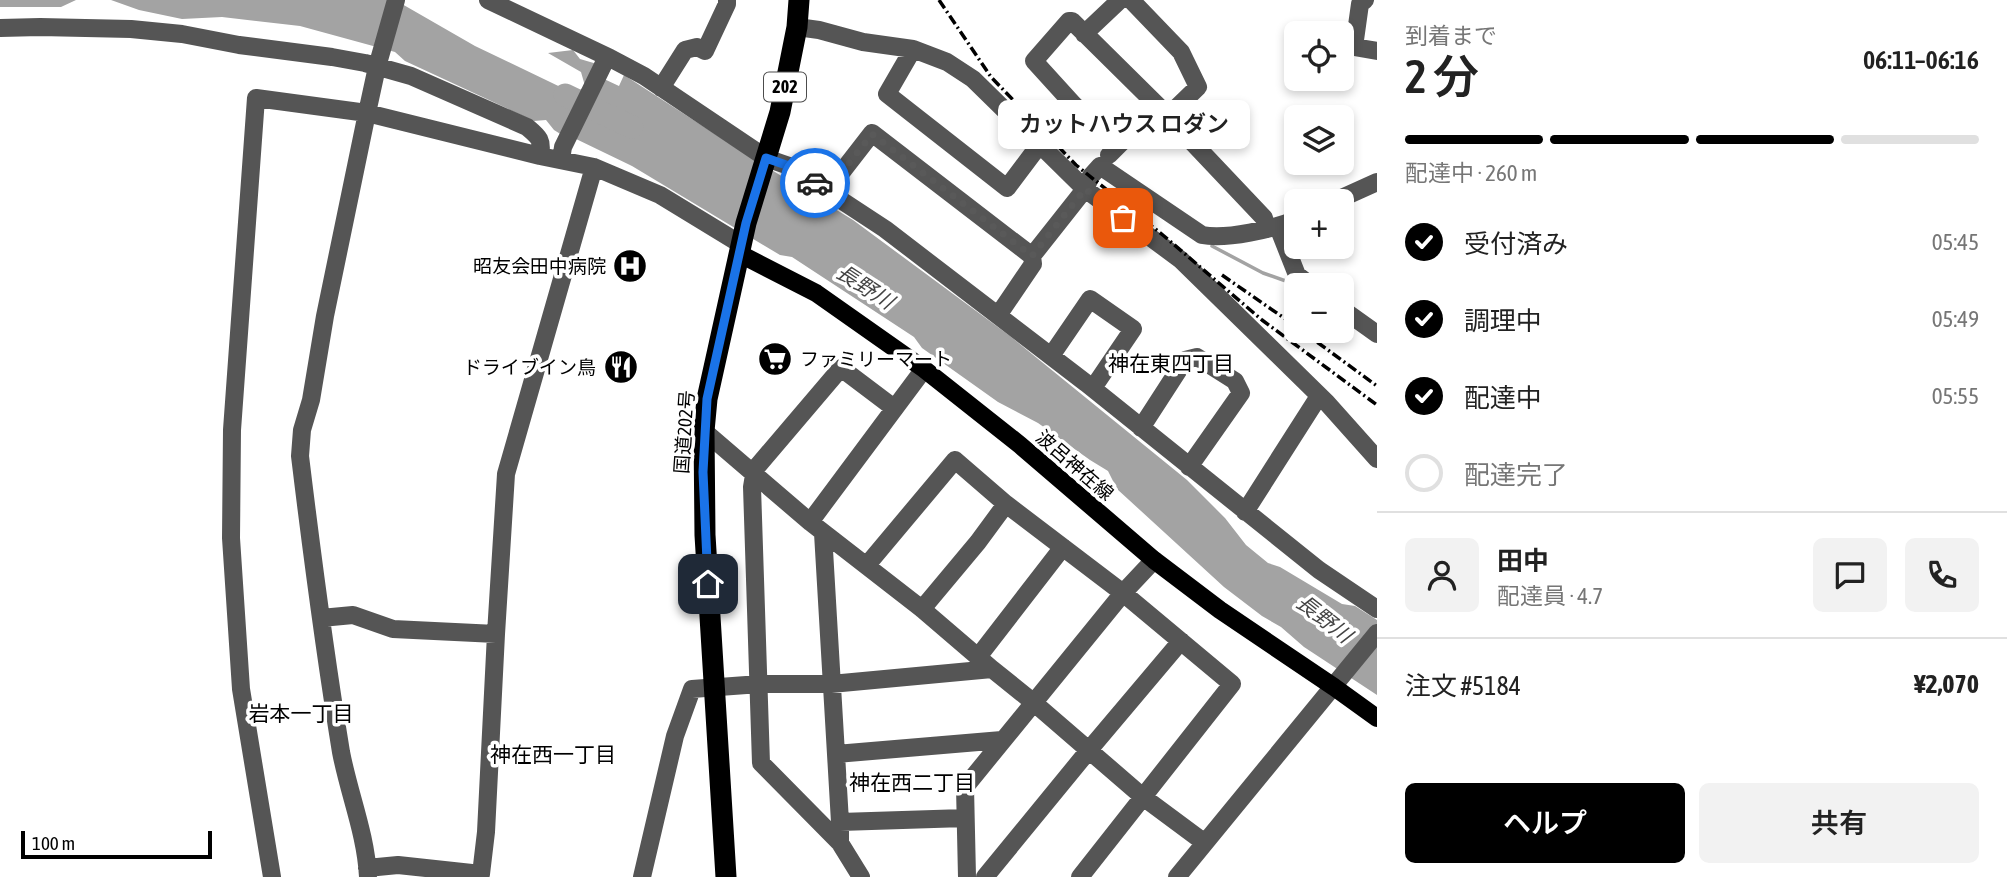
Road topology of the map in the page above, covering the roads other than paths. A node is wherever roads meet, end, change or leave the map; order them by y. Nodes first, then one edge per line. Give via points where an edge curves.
1 (396, 0) edge
2 (488, 0) edge
3 (727, 0) edge
4 (799, 0) edge
5 (1120, 0) edge
6 (1131, 0) edge
7 (1365, 0) edge
8 (797, 27) junction
9 (0, 28) edge
10 (1084, 34) junction
11 (913, 50) junction
12 (1377, 51) edge
13 (607, 57) junction
14 (377, 67) junction
15 (661, 88) junction
16 (1163, 111) junction
17 (367, 113) junction
18 (1040, 144) junction
19 (1116, 146) junction
20 (540, 156) junction
21 (561, 160) junction
22 (764, 164) junction
23 (1100, 166) junction
24 (594, 167) junction
25 (1377, 182) edge
26 (1085, 189) junction
27 (827, 191) junction
28 (1354, 192) edge
29 (1284, 224) edge
30 (1273, 228) junction
31 (741, 250) junction
32 (1032, 256) junction
33 (1296, 273) edge
34 (999, 314) junction
35 (1354, 318) edge
36 (1377, 334) edge
37 (1051, 356) junction
38 (924, 369) junction
39 (1093, 388) junction
40 (1319, 396) junction
41 (894, 408) junction
42 (1140, 428) junction
43 (704, 431) junction
44 (1377, 459) edge
45 (1189, 467) junction
46 (755, 475) junction
47 (1006, 504) junction
48 (1245, 512) junction
49 (816, 527) junction
50 (1063, 547) junction
51 (1154, 560) junction
52 (867, 565) junction
53 (1123, 593) junction
54 (922, 608) junction
55 (1377, 609) edge
56 (321, 618) junction
57 (1377, 633) edge
58 (496, 634) junction
59 (1181, 641) junction
60 (985, 663) junction
61 (760, 684) junction
62 (831, 684) junction
63 (715, 686) junction
64 (1334, 687) junction
65 (1033, 702) junction
66 (1377, 718) edge
67 (1002, 740) junction
68 (1089, 750) junction
69 (836, 754) junction
70 (1143, 797) junction
71 (965, 818) junction
72 (841, 822) junction
73 (840, 843) junction
74 (1205, 843) junction
75 (368, 872) edge
76 (485, 875) edge
77 (272, 877) edge
78 (642, 877) edge
79 (726, 877) edge
80 (862, 877) edge
81 (967, 877) edge
82 (985, 877) edge
83 (1080, 877) edge
84 (1177, 877) edge

1 - 14 street
2 - 13 street
3 - 15 street via 705,51 697,47 685,50
4 - 8 highway, 国道202号 / 202
5 - 10 street
6 - 16 street via 1181,52 1198,87
7 - 12 street via 1360,4 1354,47
8 - 11 street
8 - 22 highway, 国道202号 / 202
9 - 14 street via 170,33
10 - 16 street
10 - 19 street via 1069,21 1034,61
11 - 18 street via 947,62 973,79
11 - 18 street via 887,94 1007,188
13 - 15 street
13 - 21 street
14 - 17 street
14 - 20 street via 411,76 527,127 542,145
15 - 22 street
16 - 19 street
16 - 30 street
17 - 20 street
17 - 56 street via 302,430 300,456
17 - 77 street via 256,98 232,430 231,538 242,689
18 - 26 street
19 - 23 street
20 - 21 street
21 - 24 street
22 - 27 street via 789,166
22 - 31 highway, 国道202号 / 202
23 - 26 street
23 - 30 street via 1202,235
24 - 31 street via 660,195
24 - 58 street via 506,474
25 - 28 street
26 - 32 street
26 - 40 street via 1181,260
27 - 32 street via 872,134
27 - 34 street
29 - 30 street
30 - 33 street
31 - 38 main road, 波呂神在線 via 816,293
31 - 43 highway, 国道202号 / 202
32 - 34 street via 1033,264
34 - 37 street
35 - 36 street
37 - 39 street
37 - 39 street via 1090,299 1133,329
38 - 41 street
38 - 51 main road, 波呂神在線
39 - 42 street
40 - 44 street
40 - 48 street
41 - 46 street via 841,368 755,468
41 - 49 street
42 - 45 street
42 - 45 street via 1185,360 1197,357 1234,381 1241,393
43 - 46 street
43 - 63 highway, 国道202号 / 202
45 - 48 street
46 - 49 street
46 - 61 street
47 - 50 street
47 - 52 street via 955,460
47 - 54 street
48 - 55 street via 1318,570
49 - 52 street
49 - 62 street
50 - 53 street
50 - 60 street
51 - 53 street
51 - 64 main road, 波呂神在線
52 - 54 street
53 - 59 street
53 - 65 street
54 - 60 street
56 - 58 street via 353,615 393,629
56 - 75 street via 346,780
57 - 64 street
58 - 76 street
59 - 68 street
59 - 70 street via 1232,684
60 - 62 street
60 - 65 street
61 - 62 street
61 - 63 street
61 - 73 street via 761,763
62 - 69 street
63 - 78 street via 692,689 688,695
63 - 79 highway, 国道202号 / 202
64 - 66 main road, 波呂神在線
64 - 74 street
65 - 67 street
65 - 68 street
67 - 69 street
67 - 71 street via 965,787
68 - 70 street
68 - 82 street
69 - 72 street
70 - 74 street
70 - 83 street
71 - 72 street
71 - 81 street
72 - 73 street
73 - 80 street
74 - 84 street
75 - 76 street via 398,865

